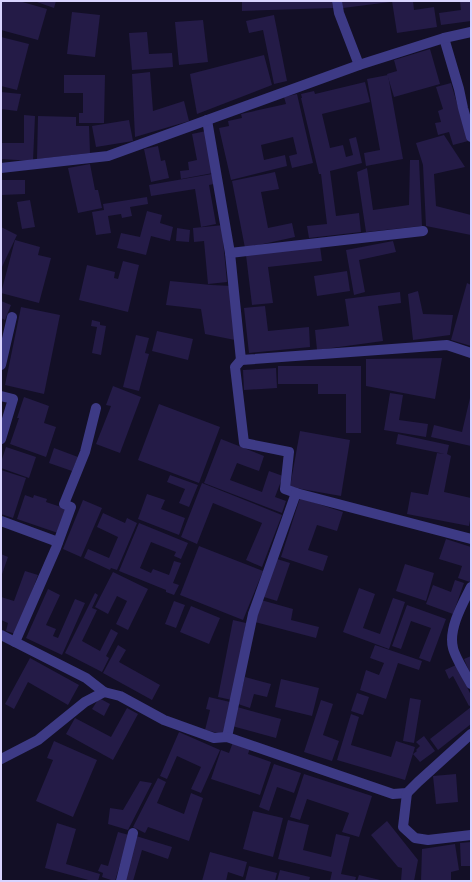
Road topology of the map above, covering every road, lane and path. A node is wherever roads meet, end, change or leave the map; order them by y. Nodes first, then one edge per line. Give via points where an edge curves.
1 (337, 1) edge
2 (471, 32) edge
3 (444, 38) junction
4 (359, 65) junction
5 (467, 108) edge
6 (207, 120) junction
7 (471, 137) edge
8 (1, 168) edge
9 (423, 231) dead end
10 (230, 253) junction
11 (12, 317) dead end
12 (471, 353) edge
13 (241, 360) junction
14 (1, 364) edge
15 (1, 396) edge
16 (96, 408) dead end
17 (1, 439) edge
18 (296, 493) junction
19 (1, 521) edge
20 (471, 539) edge
21 (58, 542) junction
22 (471, 587) edge
23 (1, 635) edge
24 (15, 642) junction
25 (471, 684) edge
26 (104, 692) junction
27 (471, 734) edge
28 (227, 738) junction
29 (1, 759) edge
30 (407, 794) junction
31 (133, 833) dead end
32 (471, 835) edge
33 (121, 881) edge

1 - 4 street
2 - 3 street
3 - 4 street
3 - 5 street
4 - 6 street
5 - 7 street
6 - 8 street via 108,156
6 - 10 street
9 - 10 street
10 - 13 street
11 - 14 street
12 - 13 street via 447,345
13 - 18 street via 235,367 244,443 289,452 285,489
15 - 17 street via 13,400
16 - 21 street via 85,452 64,504 71,507
18 - 20 street
18 - 28 street via 253,614
19 - 21 street
21 - 24 street
22 - 25 street via 455,622 453,648
23 - 24 street
24 - 26 street via 86,678
26 - 28 street via 120,696 164,720 214,738
26 - 29 street via 85,702 38,740
27 - 30 street
28 - 30 street via 393,794
30 - 32 street via 403,827 415,838 428,840
31 - 33 street

